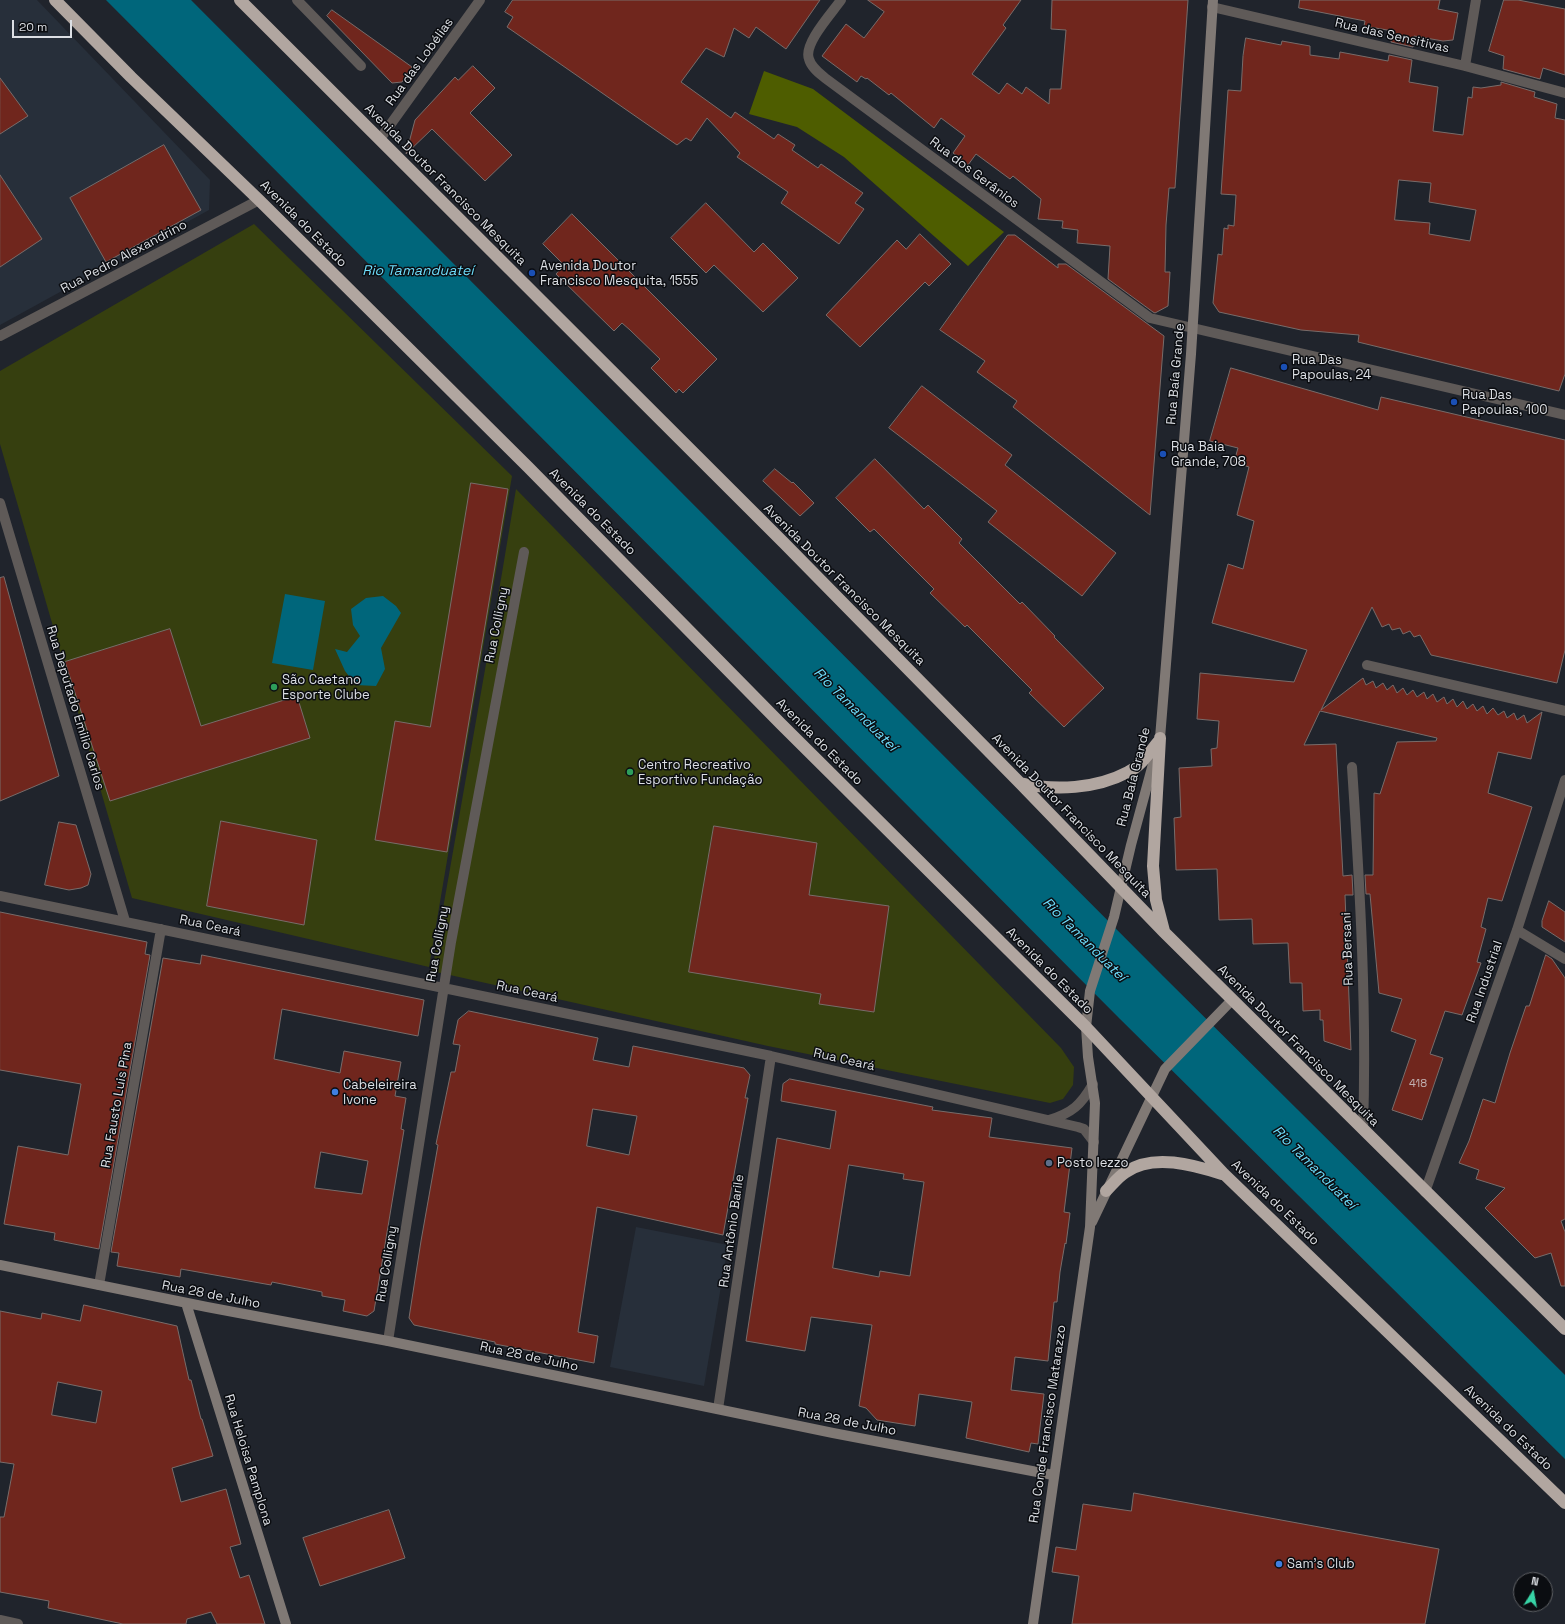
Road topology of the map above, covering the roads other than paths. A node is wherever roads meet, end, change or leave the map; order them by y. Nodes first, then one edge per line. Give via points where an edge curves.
1 (55, 0) edge
2 (240, 0) edge
3 (297, 0) edge
4 (480, 0) edge
5 (841, 0) edge
6 (1476, 0) edge
7 (1212, 4) edge
8 (361, 66) dead end
9 (1465, 66) junction
10 (1565, 93) edge
11 (380, 139) junction
12 (259, 200) junction
13 (1193, 329) junction
14 (0, 336) edge
15 (1565, 415) edge
16 (0, 503) edge
17 (524, 552) dead end
18 (1367, 664) dead end
19 (1565, 711) edge
20 (1159, 740) junction
21 (1352, 767) dead end
22 (1565, 780) edge
23 (1020, 783) junction
24 (1121, 888) junction
25 (0, 896) edge
26 (125, 921) junction
27 (161, 929) junction
28 (1517, 930) junction
29 (1164, 932) junction
30 (1565, 959) edge
31 (444, 988) junction
32 (1232, 1000) junction
33 (1086, 1027) junction
34 (771, 1056) junction
35 (1093, 1084) junction
36 (1151, 1098) junction
37 (1047, 1120) junction
38 (1363, 1130) junction
39 (1094, 1142) junction
40 (1224, 1174) junction
41 (1106, 1191) junction
42 (1425, 1192) junction
43 (1090, 1227) junction
44 (0, 1264) edge
45 (99, 1285) junction
46 (186, 1303) junction
47 (1565, 1329) edge
48 (388, 1341) junction
49 (718, 1409) junction
50 (1054, 1475) junction
51 (1565, 1503) edge
52 (0, 1620) edge
53 (18, 1624) edge
54 (286, 1624) edge
55 (1033, 1624) edge

1 - 12 highway, Avenida do Estado via 131,78
2 - 11 highway, Avenida Doutor Francisco Mesquita
3 - 8 street
4 - 11 street, Rua das Lobélias
5 - 13 street, Rua dos Gerânios via 810,44 807,54 813,67 1150,318
6 - 9 street
7 - 9 street, Rua das Sensitivas
7 - 13 main road, Rua Baía Grande
9 - 10 street, Rua das Sensitivas
11 - 23 highway, Avenida Doutor Francisco Mesquita
12 - 14 street, Rua Pedro Alexandrino
12 - 33 highway, Avenida do Estado via 528,466 781,724
13 - 15 street, Rua dos Gerânios
13 - 20 main road, Rua Baía Grande
16 - 26 street, Rua Deputado Emilio Carlos
17 - 31 street, Rua Colligny
18 - 19 street
20 - 23 highway via 1143,761 1129,772 1094,784 1051,788
20 - 24 main road, Rua Baía Grande
20 - 29 highway via 1153,866 1156,900
21 - 38 street, Rua Bersani via 1365,1057
22 - 28 street, Rua Industrial
23 - 24 highway, Avenida Doutor Francisco Mesquita
24 - 29 highway, Avenida Doutor Francisco Mesquita
24 - 33 main road, Rua Conde Francisco Matarazzo via 1090,991
25 - 26 street, Rua Ceará
26 - 27 street, Rua Ceará
27 - 31 street, Rua Ceará
27 - 45 street, Rua Fausto Luis Pina
28 - 30 street
28 - 42 street, Rua Industrial
29 - 32 highway, Avenida Doutor Francisco Mesquita
31 - 34 street, Rua Ceará
31 - 48 street, Rua Colligny
32 - 36 main road, Rua Conde Francisco Matarazzo via 1165,1069
32 - 38 highway, Avenida Doutor Francisco Mesquita
33 - 35 main road, Rua Conde Francisco Matarazzo
33 - 36 highway, Avenida do Estado
34 - 37 street, Rua Ceará
34 - 49 street, Rua Antônio Barile
35 - 37 street via 1082,1102 1073,1110
35 - 39 main road, Rua Conde Francisco Matarazzo
36 - 40 highway, Avenida do Estado
36 - 41 main road, Rua Conde Francisco Matarazzo
37 - 39 street, Rua Ceará via 1084,1129
38 - 42 highway, Avenida Doutor Francisco Mesquita
39 - 43 main road, Rua Conde Francisco Matarazzo
40 - 41 highway via 1190,1165 1156,1162 1142,1164 1126,1172
40 - 51 highway, Avenida do Estado
41 - 43 main road, Rua Conde Francisco Matarazzo
42 - 47 highway, Avenida Doutor Francisco Mesquita
43 - 50 main road, Rua Conde Francisco Matarazzo
44 - 45 main road, Rua 28 de Julho
45 - 46 main road, Rua 28 de Julho
46 - 48 main road, Rua 28 de Julho
46 - 54 main road, Rua Heloisa Pamplona
48 - 49 main road, Rua 28 de Julho
49 - 50 main road, Rua 28 de Julho
50 - 55 main road, Rua Conde Francisco Matarazzo
52 - 53 street

